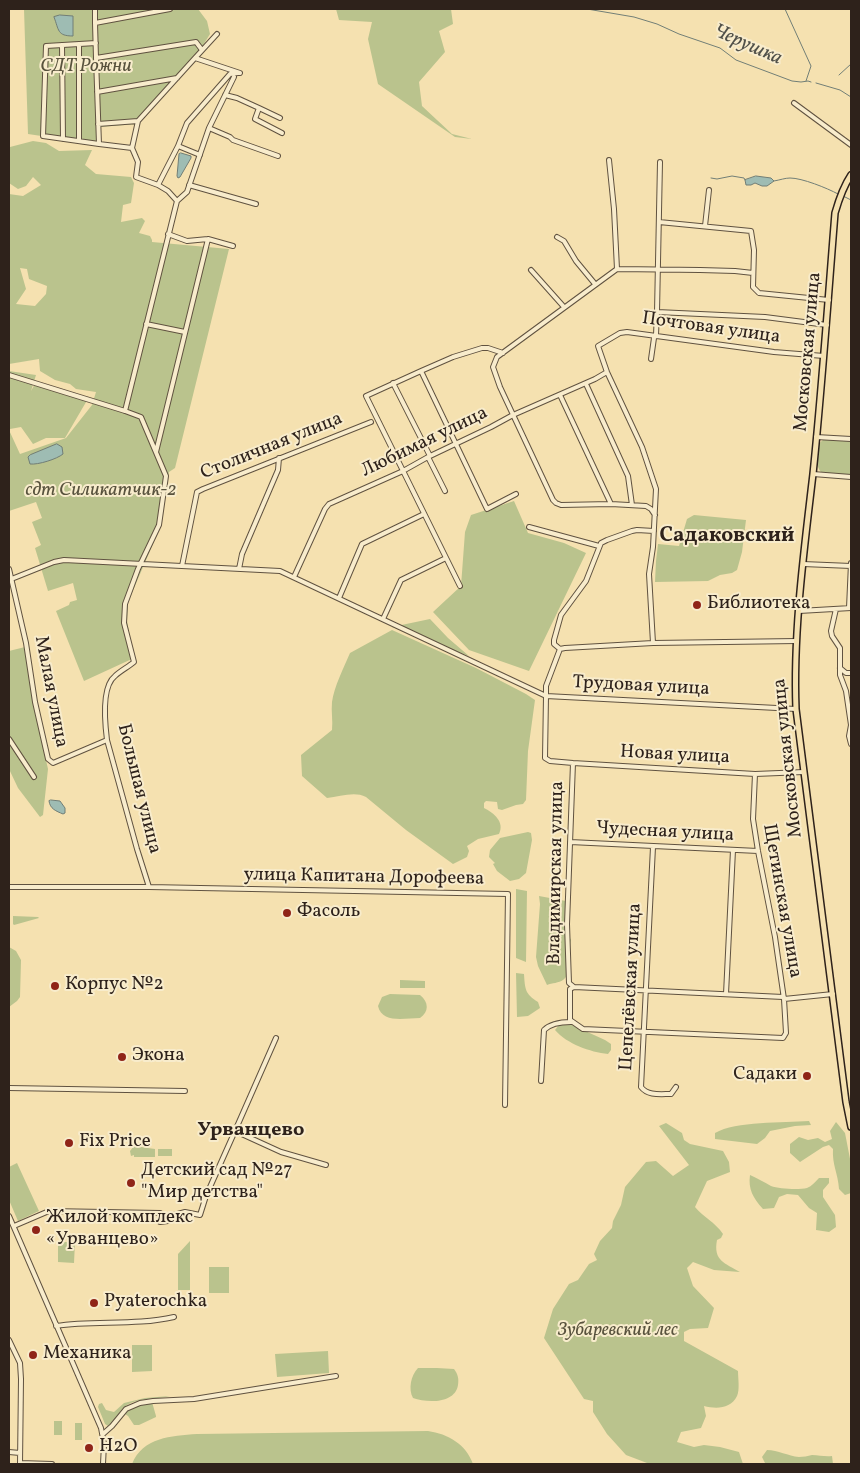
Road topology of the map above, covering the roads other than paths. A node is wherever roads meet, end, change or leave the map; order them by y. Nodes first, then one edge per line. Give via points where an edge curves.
1 (95, 9) edge
2 (170, 9) edge
3 (95, 22) junction
4 (217, 34) dead end
5 (96, 42) junction
6 (79, 44) junction
7 (62, 45) junction
8 (202, 50) junction
9 (96, 58) junction
10 (195, 58) junction
11 (234, 77) dead end
12 (177, 78) junction
13 (97, 92) junction
14 (225, 95) junction
15 (794, 104) dead end
16 (259, 108) junction
17 (280, 118) dead end
18 (138, 121) junction
19 (98, 124) junction
20 (209, 128) junction
21 (282, 133) dead end
22 (63, 139) junction
23 (79, 141) junction
24 (99, 144) junction
25 (851, 145) edge
26 (178, 146) junction
27 (132, 148) junction
28 (200, 155) junction
29 (278, 156) dead end
30 (609, 160) dead end
31 (660, 162) dead end
32 (851, 175) edge
33 (158, 185) junction
34 (189, 185) junction
35 (709, 190) dead end
36 (177, 201) junction
37 (256, 204) dead end
38 (659, 222) junction
39 (705, 226) junction
40 (168, 234) junction
41 (558, 237) dead end
42 (208, 240) junction
43 (233, 246) dead end
44 (617, 269) junction
45 (531, 270) dead end
46 (658, 270) junction
47 (753, 273) junction
48 (595, 284) junction
49 (829, 300) junction
50 (564, 307) junction
51 (657, 312) junction
52 (146, 324) junction
53 (826, 325) junction
54 (185, 332) junction
55 (656, 336) junction
56 (503, 353) junction
57 (824, 356) junction
58 (651, 359) dead end
59 (420, 371) junction
60 (607, 372) junction
61 (9, 375) edge
62 (393, 383) junction
63 (586, 384) junction
64 (560, 395) junction
65 (125, 411) junction
66 (513, 415) junction
67 (371, 422) dead end
68 (816, 437) junction
69 (851, 439) edge
70 (455, 444) junction
71 (156, 452) junction
72 (429, 456) junction
73 (279, 458) junction
74 (403, 470) junction
75 (813, 474) junction
76 (851, 477) edge
77 (445, 491) dead end
78 (516, 494) dead end
79 (611, 504) junction
80 (632, 505) junction
81 (424, 514) junction
82 (655, 515) junction
83 (529, 527) dead end
84 (654, 531) junction
85 (599, 546) junction
86 (446, 558) junction
87 (141, 564) junction
88 (803, 564) junction
89 (851, 565) edge
90 (182, 566) junction
91 (9, 568) edge
92 (239, 569) junction
93 (294, 577) junction
94 (10, 580) edge
95 (460, 586) dead end
96 (339, 598) junction
97 (850, 608) edge
98 (836, 609) junction
99 (799, 611) junction
100 (383, 619) junction
101 (797, 641) junction
102 (653, 643) junction
103 (560, 650) junction
104 (840, 668) junction
105 (851, 673) edge
106 (546, 696) junction
107 (796, 709) junction
108 (9, 739) edge
109 (107, 740) junction
110 (851, 744) edge
111 (545, 758) joint
112 (573, 763) junction
113 (804, 772) junction
114 (755, 774) junction
115 (34, 776) dead end
116 (570, 842) junction
117 (653, 847) junction
118 (733, 850) junction
119 (758, 851) junction
120 (9, 887) edge
121 (149, 888) junction
122 (574, 987) junction
123 (646, 990) junction
124 (726, 994) junction
125 (833, 994) junction
126 (784, 998) junction
127 (574, 1023) junction
128 (643, 1032) junction
129 (276, 1038) dead end
130 (541, 1080) dead end
131 (676, 1087) dead end
132 (9, 1088) edge
133 (185, 1090) dead end
134 (505, 1105) dead end
135 (849, 1108) edge
136 (851, 1127) edge
137 (235, 1131) junction
138 (326, 1165) dead end
139 (9, 1216) edge
140 (14, 1226) junction
141 (174, 1317) dead end
142 (56, 1326) junction
143 (9, 1340) edge
144 (336, 1376) dead end
145 (103, 1434) junction
146 (9, 1452) edge
147 (20, 1453) junction
148 (20, 1464) edge
149 (52, 1464) edge
150 (103, 1464) edge

1 - 3 street
2 - 3 street
3 - 5 street
4 - 8 street
5 - 6 street
5 - 9 street
6 - 7 street
6 - 23 street
7 - 22 street
7 - 22 street via 46,46 43,136
8 - 9 street via 196,42
8 - 10 street
9 - 13 street
10 - 12 street
10 - 26 street via 240,73 230,74 210,95 187,123
11 - 14 street
12 - 13 street
12 - 18 street
13 - 19 street
14 - 16 street
14 - 20 street
15 - 25 street
16 - 17 street
16 - 21 street via 255,119
18 - 19 street
18 - 27 street
19 - 24 street
20 - 28 street
20 - 29 street
22 - 23 street
23 - 24 street
24 - 27 street
26 - 28 street
26 - 33 street
27 - 33 street via 138,162 136,177
28 - 34 street
30 - 44 street
31 - 38 street
32 - 49 main road, Московская улица via 835,213
33 - 36 street
34 - 36 street via 187,192
34 - 37 street
35 - 39 street
36 - 40 street
38 - 39 street
38 - 46 street
39 - 47 street via 751,231
40 - 42 street via 187,240
40 - 52 street
41 - 48 street
42 - 43 street
42 - 54 street
44 - 46 street
44 - 48 street
45 - 50 street
46 - 47 street
46 - 51 street
47 - 49 street via 754,287 759,293
48 - 50 street
49 - 53 main road, Московская улица
50 - 56 street
51 - 53 street via 765,317
51 - 55 street
52 - 54 street
52 - 65 street
53 - 57 main road, Московская улица
54 - 71 street
55 - 57 street, Почтовая улица
55 - 58 street
55 - 60 street, Почтовая улица via 620,333 598,346
56 - 59 street via 482,348
56 - 66 street via 497,357 493,367
57 - 68 main road, Московская улица
59 - 62 street
59 - 70 street
60 - 63 street, Любимая улица
60 - 82 street via 642,447 656,489
61 - 65 street
62 - 72 street
62 - 74 street via 366,396
63 - 64 street, Любимая улица
63 - 80 street via 628,476
64 - 66 street, Любимая улица
64 - 79 street
65 - 71 street via 141,417
66 - 70 street, Любимая улица
66 - 79 street via 556,503
67 - 73 street, Столичная улица
68 - 69 street
68 - 75 main road, Московская улица
70 - 72 street, Любимая улица
70 - 78 street via 487,509
71 - 87 street via 166,476 159,525
72 - 74 street, Любимая улица
72 - 77 street
73 - 90 street, Столичная улица via 197,492
73 - 92 street via 278,470 242,554
74 - 81 street
74 - 93 street, Любимая улица via 329,504
75 - 76 street
75 - 88 main road, Московская улица
79 - 80 street
80 - 82 street via 646,506
81 - 86 street
81 - 96 street via 362,544
82 - 84 street
83 - 85 street
84 - 85 street via 637,530
84 - 102 street via 649,574
85 - 103 street via 586,581 560,618 554,640
86 - 95 street
86 - 100 street via 401,580
87 - 90 street
87 - 94 street via 64,560
87 - 109 street, Большая улица via 125,604 124,623 134,662 115,676 107,688
88 - 89 street
88 - 99 main road, Московская улица
89 - 97 street
90 - 92 street
91 - 94 street, Малая улица
92 - 93 street via 280,571
93 - 96 street
94 - 109 street, Малая улица via 26,643 48,759 53,762
96 - 100 street
97 - 98 street
98 - 99 street
98 - 104 street via 831,631 840,648
99 - 101 main road, Московская улица
100 - 106 street
101 - 102 street
101 - 107 main road, Московская улица
102 - 103 street
103 - 106 street via 546,686
104 - 105 street
104 - 110 street via 851,725
106 - 107 street, Трудовая улица
106 - 111 street, Трудовая улица
107 - 113 main road, Московская улица
108 - 115 street
109 - 121 street, Большая улица
111 - 112 street, Новая улица
112 - 114 street, Новая улица
112 - 116 street, Владимирская улица
113 - 114 street, Новая улица
113 - 125 main road, Московская улица
114 - 119 street, Щетинская улица via 753,819
116 - 117 street, Чудесная улица
116 - 122 street, Владимирская улица via 567,924 569,984
117 - 118 street, Чудесная улица
117 - 123 street, Цепелёвская улица
118 - 119 street, Чудесная улица
118 - 124 street
119 - 126 street, Щетинская улица
120 - 121 street, улица Капитана Дорофеева
121 - 134 street, улица Капитана Дорофеева via 508,894
122 - 123 street
122 - 127 street via 570,990 570,1020
123 - 124 street
123 - 128 street, Цепелёвская улица
124 - 126 street
125 - 126 street
125 - 135 main road, Московская улица
126 - 128 street, Щетинская улица via 784,1038
127 - 128 street via 584,1030
127 - 130 street via 555,1024 544,1030
128 - 131 street, Цепелёвская улица via 641,1087 652,1094 671,1094
129 - 137 street
132 - 133 street
135 - 136 main road, Московская улица
137 - 138 street via 281,1152
137 - 140 street via 200,1215 185,1212 160,1222 160,1213 49,1211
139 - 140 street
140 - 142 street
141 - 142 street
142 - 145 street
143 - 147 street via 20,1362 22,1379
144 - 145 street via 194,1399 140,1403 126,1409
145 - 150 street
146 - 147 street
147 - 148 street
148 - 149 street

